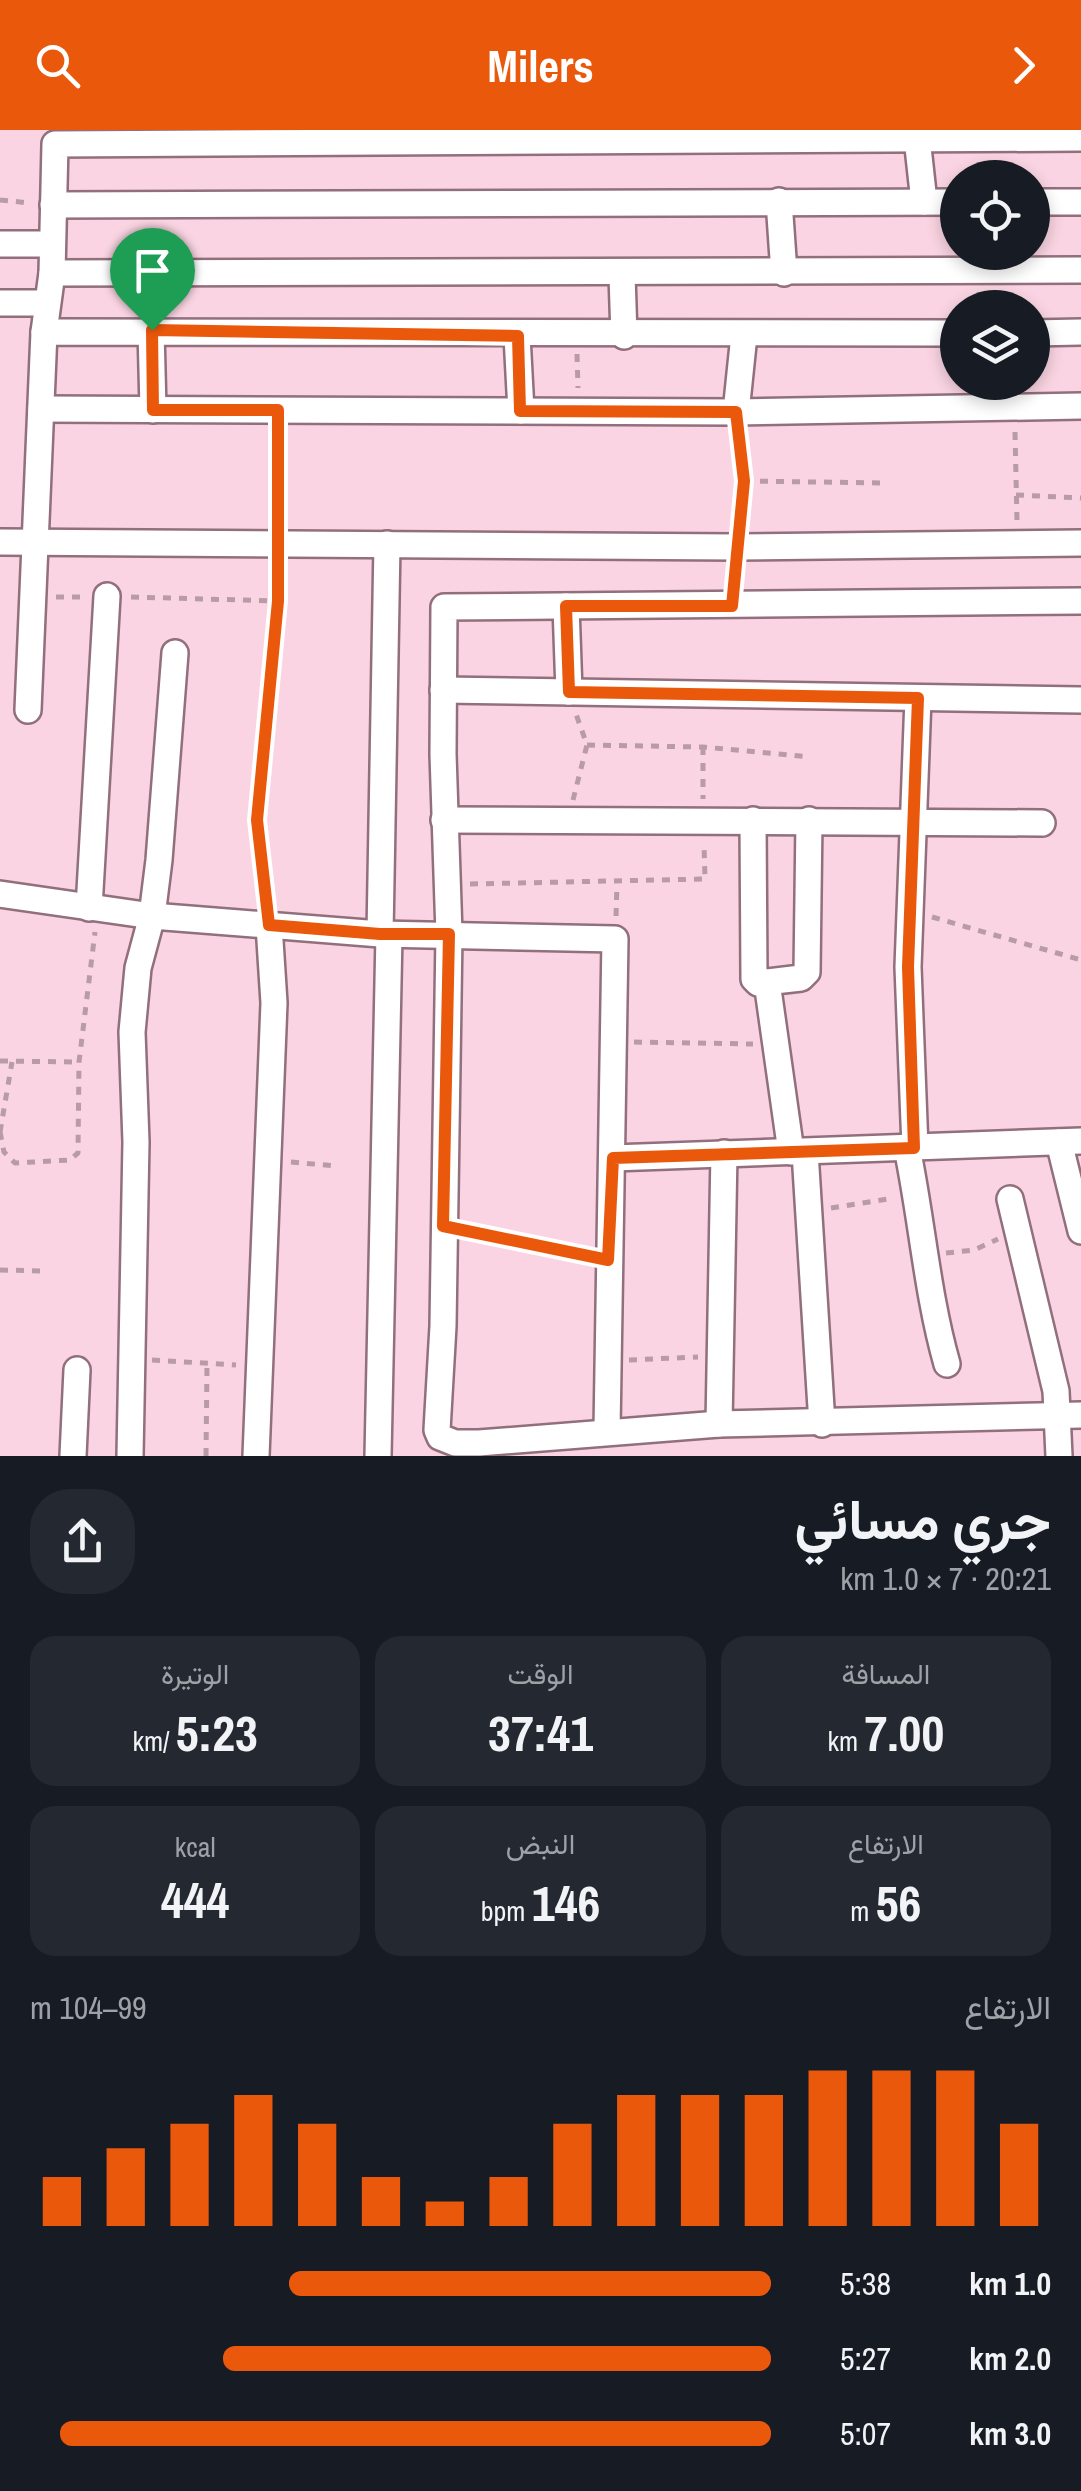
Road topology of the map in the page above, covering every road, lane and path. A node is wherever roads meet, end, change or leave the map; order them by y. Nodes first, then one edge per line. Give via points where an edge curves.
1 (917, 138) junction
2 (1081, 138) edge
3 (779, 202) junction
4 (924, 202) junction
5 (940, 202) edge
6 (1050, 202) edge
7 (1081, 202) edge
8 (53, 205) junction
9 (0, 244) edge
10 (52, 244) junction
11 (1081, 270) edge
12 (52, 272) junction
13 (784, 273) junction
14 (622, 274) junction
15 (47, 302) junction
16 (0, 304) edge
17 (152, 330) junction
18 (44, 332) junction
19 (1050, 332) edge
20 (1081, 332) edge
21 (940, 333) edge
22 (577, 335) junction
23 (744, 335) junction
24 (518, 336) junction
25 (624, 336) junction
26 (1081, 406) edge
27 (41, 409) junction
28 (1014, 409) junction
29 (153, 410) junction
30 (278, 410) junction
31 (520, 411) junction
32 (578, 411) junction
33 (736, 412) junction
34 (744, 481) junction
35 (888, 483) dead end
36 (1081, 498) edge
37 (0, 542) edge
38 (36, 543) junction
39 (277, 543) junction
40 (1081, 543) edge
41 (387, 544) junction
42 (737, 547) junction
43 (107, 596) junction
44 (34, 597) junction
45 (278, 601) junction
46 (1081, 601) edge
47 (566, 606) junction
48 (175, 653) dead end
49 (443, 690) junction
50 (569, 692) junction
51 (918, 698) junction
52 (1081, 700) edge
53 (28, 710) dead end
54 (703, 747) junction
55 (810, 757) dead end
56 (568, 818) junction
57 (444, 820) junction
58 (703, 820) junction
59 (753, 820) junction
60 (809, 820) junction
61 (914, 822) junction
62 (1042, 823) dead end
63 (446, 884) junction
64 (617, 884) junction
65 (0, 894) edge
66 (93, 909) junction
67 (910, 910) junction
68 (152, 916) junction
69 (269, 925) junction
70 (385, 934) junction
71 (449, 934) junction
72 (615, 940) junction
73 (1081, 960) edge
74 (767, 982) junction
75 (611, 1042) junction
76 (776, 1044) junction
77 (0, 1061) edge
78 (12, 1062) junction
79 (79, 1062) junction
80 (0, 1132) edge
81 (1070, 1142) edge
82 (911, 1148) junction
83 (798, 1152) junction
84 (724, 1153) junction
85 (613, 1158) junction
86 (268, 1159) junction
87 (336, 1166) dead end
88 (916, 1194) junction
89 (1010, 1199) dead end
90 (808, 1212) junction
91 (443, 1226) junction
92 (1081, 1231) edge
93 (1018, 1233) junction
94 (928, 1255) junction
95 (608, 1260) junction
96 (0, 1270) edge
97 (45, 1270) dead end
98 (722, 1355) junction
99 (134, 1358) junction
100 (606, 1362) junction
101 (946, 1364) dead end
102 (77, 1370) dead end
103 (1070, 1415) edge
104 (719, 1424) junction
105 (822, 1424) junction
106 (608, 1430) junction
107 (478, 1450) edge
108 (73, 1456) edge
109 (130, 1456) edge
110 (206, 1456) edge
111 (256, 1456) edge
112 (378, 1456) edge
113 (1058, 1456) edge

1 - 2 street
1 - 4 street
1 - 8 street via 55,144
3 - 4 street
3 - 8 street
3 - 13 street
4 - 5 street
6 - 7 street
8 - 10 street
9 - 10 street
10 - 12 street
11 - 13 street
12 - 14 street
12 - 15 street
13 - 14 street
14 - 25 street
15 - 16 street
15 - 18 street
17 - 18 street
17 - 24 street
17 - 29 street
18 - 27 street
19 - 20 street
21 - 23 street
22 - 24 street
22 - 25 street
22 - 32 path
23 - 25 street
23 - 33 street
24 - 31 street
26 - 28 street
27 - 29 street
27 - 38 street
28 - 33 street
28 - 36 path via 1016,495
29 - 30 street
30 - 31 street
30 - 39 path
31 - 32 street
32 - 33 street
33 - 34 path
34 - 35 path
34 - 42 path
37 - 38 street
38 - 39 street
38 - 44 street
39 - 41 street
39 - 45 path
40 - 42 street
41 - 42 street
41 - 70 street
43 - 44 path
43 - 45 path
43 - 66 street
44 - 53 street
45 - 69 path via 257,820
46 - 47 street
47 - 49 street via 448,605 441,613
47 - 50 street
48 - 68 street
49 - 50 street
49 - 57 street
50 - 51 street
51 - 52 street
51 - 61 street
54 - 55 path
54 - 56 path via 587,745
54 - 58 path
56 - 57 street
56 - 58 street
57 - 63 street
58 - 59 street
58 - 64 path via 705,880
59 - 60 street
59 - 74 street via 754,979
60 - 61 street
60 - 74 street via 807,972
61 - 62 street
61 - 67 street
63 - 64 path
63 - 71 street
64 - 72 path
65 - 66 street
66 - 68 street
66 - 79 path
67 - 73 path
67 - 82 street
68 - 69 street
68 - 99 street via 132,1032
69 - 70 street
69 - 86 street via 274,1003
70 - 71 street
70 - 112 street
71 - 72 street
71 - 91 street
72 - 75 street
74 - 76 street
75 - 76 path
75 - 85 street
76 - 83 street
77 - 78 path
78 - 79 path
78 - 80 path
79 - 80 path via 76,1158 15,1163 4,1152
81 - 82 street
81 - 92 street
82 - 83 street
82 - 88 street
83 - 84 street
83 - 90 street
84 - 85 street
84 - 98 street
85 - 95 street
86 - 87 path
86 - 111 street
88 - 90 path
88 - 94 street
89 - 93 street
90 - 105 street
91 - 95 path
91 - 107 street via 438,1434
93 - 94 path via 974,1250
93 - 103 street
94 - 101 street
95 - 100 street
96 - 97 path
98 - 100 path
98 - 104 street
99 - 109 street
99 - 110 path via 207,1365
100 - 106 street
102 - 108 street
103 - 105 street
103 - 113 street
104 - 105 street
104 - 106 street
106 - 107 street

